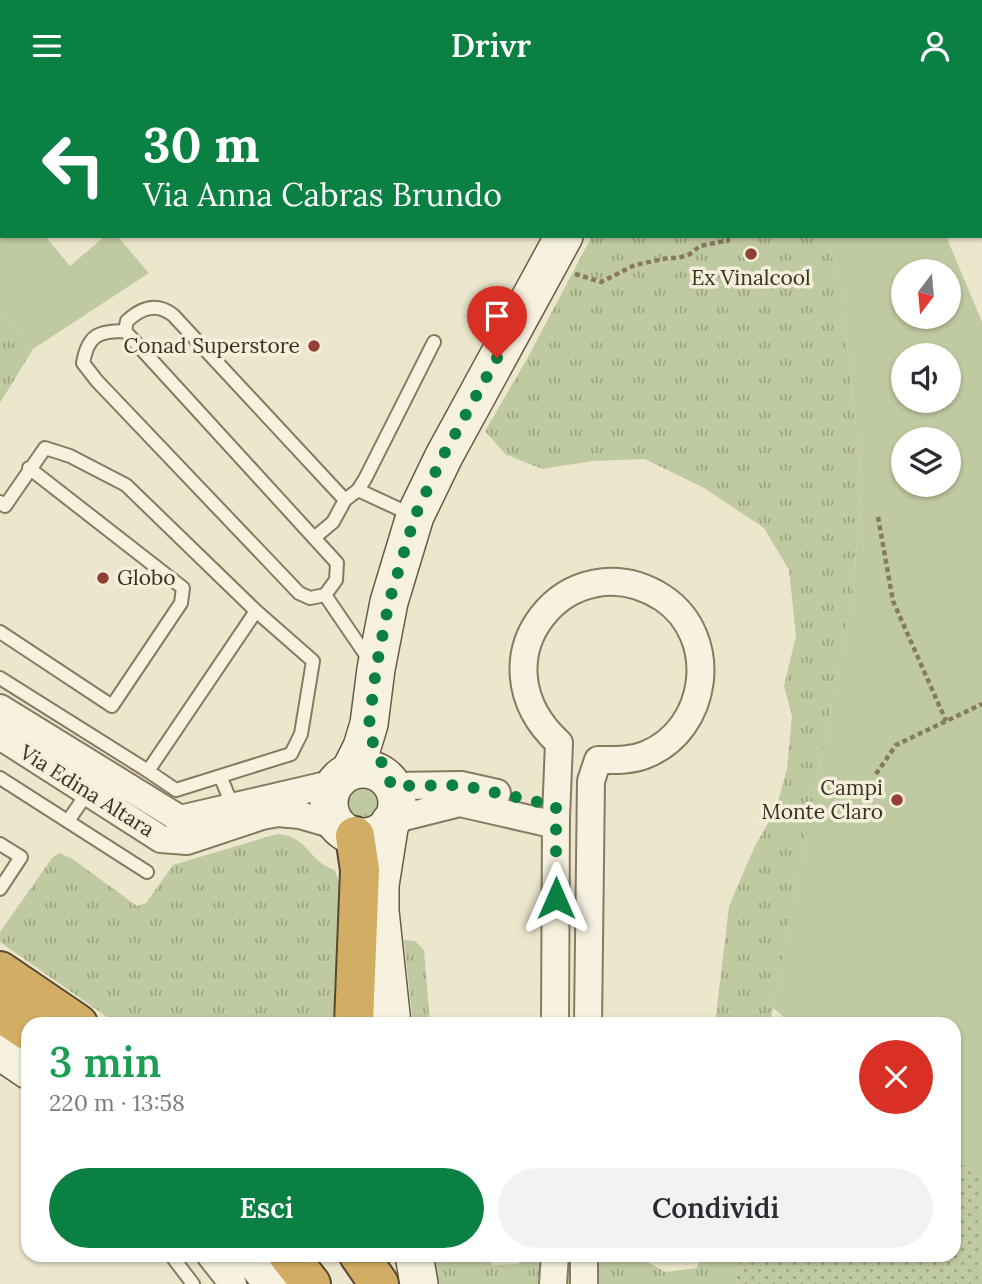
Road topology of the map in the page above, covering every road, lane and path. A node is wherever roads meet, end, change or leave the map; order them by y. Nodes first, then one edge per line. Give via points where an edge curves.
1 (730, 240) dead end
2 (566, 253) edge
3 (125, 331) junction
4 (434, 342) dead end
5 (29, 468) junction
6 (358, 490) junction
7 (345, 500) junction
8 (2, 507) edge
9 (415, 516) junction
10 (878, 517) dead end
11 (314, 538) junction
12 (325, 595) junction
13 (256, 611) junction
14 (0, 632) edge
15 (376, 669) junction
16 (0, 678) edge
17 (982, 704) edge
18 (0, 708) edge
19 (946, 721) junction
20 (369, 725) junction
21 (0, 736) edge
22 (148, 771) junction
23 (876, 774) dead end
24 (343, 777) junction
25 (0, 778) edge
26 (221, 778) junction
27 (95, 781) junction
28 (390, 802) junction
29 (233, 807) junction
30 (556, 816) junction
31 (591, 820) junction
32 (68, 821) junction
33 (346, 831) junction
34 (0, 844) edge
35 (147, 872) dead end
36 (0, 889) edge
37 (0, 971) edge
38 (0, 1012) edge
39 (68, 1017) edge
40 (354, 1017) edge
41 (391, 1017) edge
42 (555, 1017) edge
43 (588, 1017) edge
44 (21, 1026) edge
45 (0, 1051) edge
46 (21, 1065) edge
47 (177, 1262) edge
48 (216, 1262) edge
49 (254, 1262) edge
50 (294, 1262) edge
51 (337, 1262) edge
52 (364, 1262) edge
53 (415, 1262) edge
54 (555, 1262) edge
55 (584, 1262) edge
56 (193, 1284) edge
57 (233, 1284) edge
58 (272, 1284) edge
59 (311, 1284) edge
60 (352, 1284) edge
61 (379, 1284) edge
62 (419, 1284) edge
63 (553, 1284) edge
64 (584, 1284) edge

1 - 2 path via 700,246 678,258 635,265 601,282 587,279
2 - 9 street via 443,456
3 - 7 lane via 127,321 145,308 164,309 173,315
3 - 11 lane
3 - 12 lane via 95,336 86,347 83,362 97,381 299,593 310,598
4 - 6 lane
5 - 8 lane
5 - 13 lane via 45,447 126,485
5 - 14 lane via 183,588 181,603 112,706
6 - 7 lane
6 - 9 lane
7 - 11 lane via 333,522
9 - 15 street via 389,602
10 - 19 path via 893,601
11 - 12 lane via 337,563 336,580
12 - 15 lane
13 - 22 lane
13 - 26 lane via 313,661 301,734 291,754
15 - 20 street
16 - 22 lane
17 - 19 path
18 - 27 street, Via Edina Altara
19 - 23 path via 896,745
20 - 24 street via 362,747
20 - 28 street
21 - 27 street, Via Edina Altara
22 - 26 lane via 176,790
24 - 28 street via 369,769
24 - 29 street, Via Edina Altara
24 - 33 street via 328,800 332,819
25 - 32 lane
26 - 29 lane
27 - 29 street, Via Edina Altara via 180,819
27 - 32 lane
27 - 33 street, Via Edina Altara via 161,839 187,841 278,813 300,815
28 - 30 street via 460,803
28 - 33 street via 374,835
28 - 41 street via 380,911
30 - 31 street
30 - 31 street via 559,743 532,711 525,692 525,650 533,630 552,606 578,589 620,582 664,599 682,615 701,659 701,683 695,706 666,743 645,755 598,759 591,781
30 - 42 street
31 - 43 street
32 - 35 lane
33 - 40 highway via 360,870
34 - 36 lane via 22,857
37 - 39 highway
38 - 44 highway
45 - 46 street
47 - 56 lane
48 - 57 street
49 - 58 street
50 - 59 highway
51 - 60 highway
52 - 61 highway
53 - 62 street
54 - 63 street
55 - 64 street

